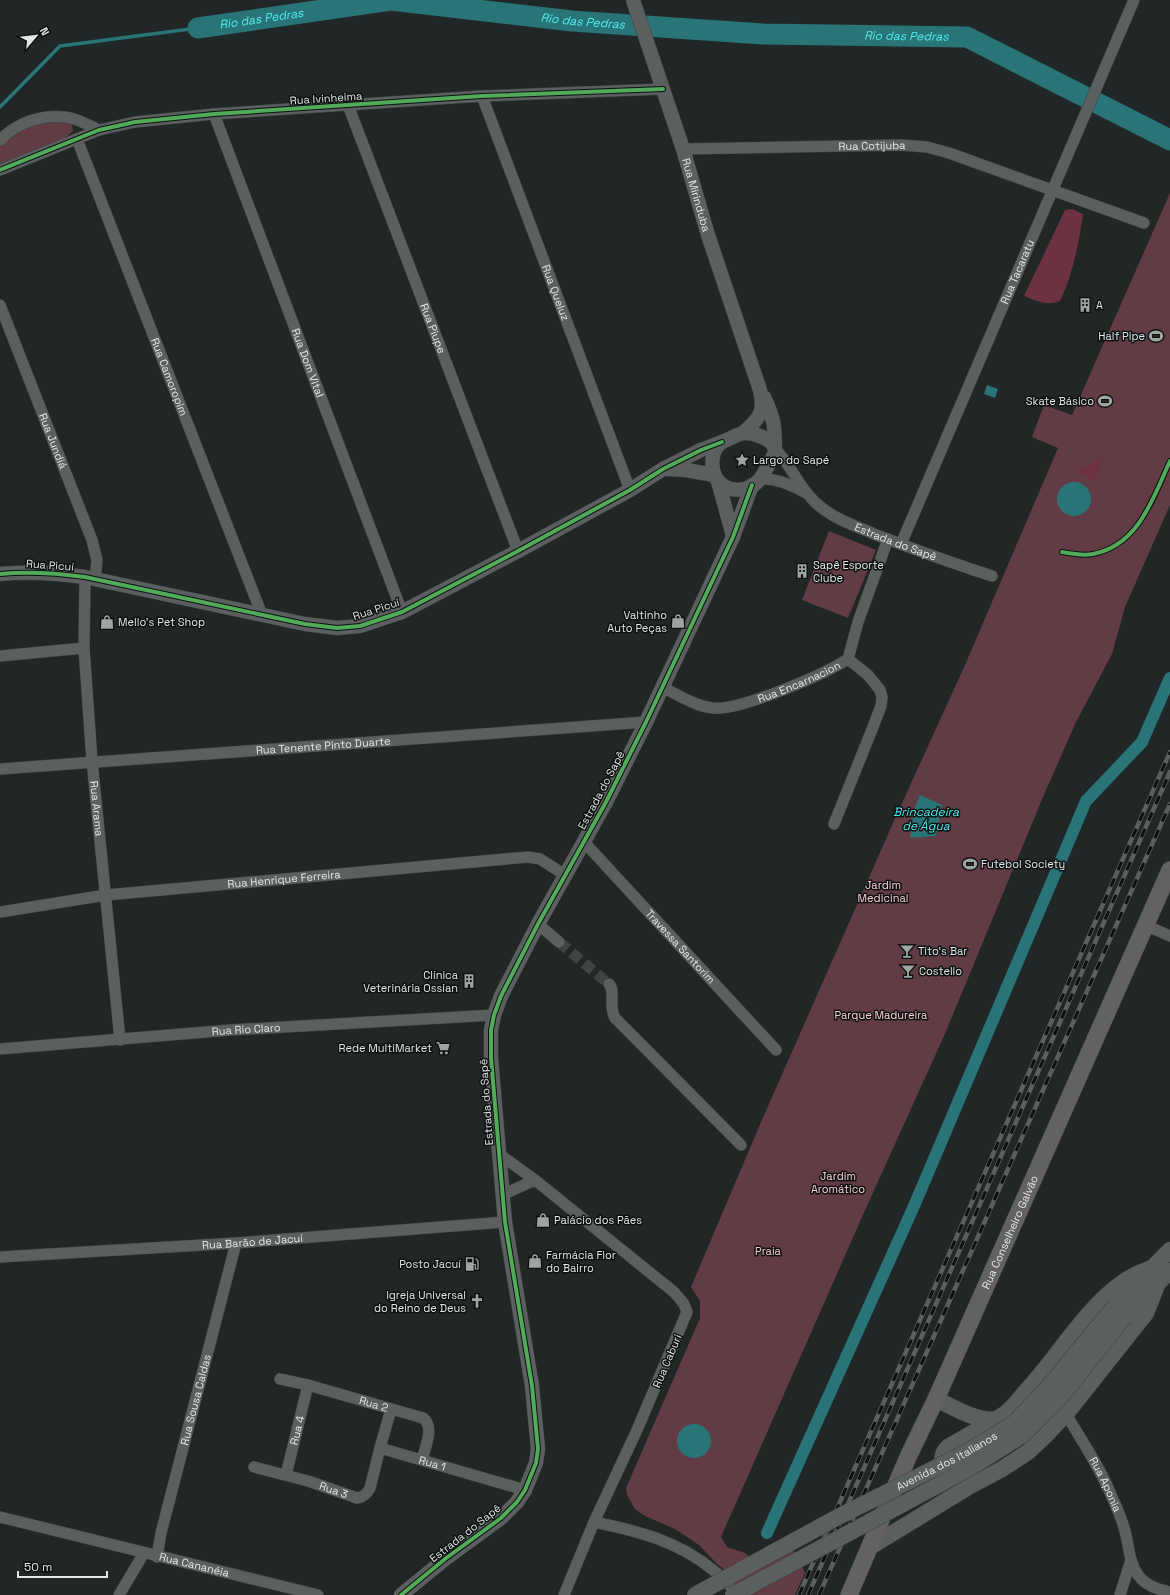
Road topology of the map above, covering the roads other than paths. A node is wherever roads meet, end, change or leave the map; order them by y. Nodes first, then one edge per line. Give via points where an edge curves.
1 (1134, 0) edge
2 (633, 1) edge
3 (663, 89) junction
4 (482, 96) junction
5 (348, 105) junction
6 (214, 114) junction
7 (100, 130) junction
8 (77, 139) junction
9 (0, 140) edge
10 (683, 149) junction
11 (0, 170) edge
12 (1053, 191) junction
13 (1144, 223) dead end
14 (0, 305) edge
15 (760, 390) junction
16 (743, 432) junction
17 (722, 442) junction
18 (775, 447) junction
19 (663, 469) junction
20 (716, 478) junction
21 (756, 482) junction
22 (630, 490) junction
23 (807, 494) junction
24 (733, 537) junction
25 (888, 539) junction
26 (901, 544) junction
27 (518, 551) junction
28 (0, 574) edge
29 (992, 576) dead end
30 (90, 578) junction
31 (402, 612) junction
32 (262, 614) junction
33 (84, 648) junction
34 (0, 656) edge
35 (848, 659) junction
36 (662, 687) junction
37 (646, 722) junction
38 (92, 761) junction
39 (0, 769) edge
40 (834, 824) dead end
41 (584, 842) junction
42 (1170, 870) edge
43 (565, 875) junction
44 (106, 895) junction
45 (0, 912) edge
46 (538, 924) junction
47 (1145, 925) junction
48 (1170, 936) edge
49 (559, 942) tunnel mouth
50 (608, 984) tunnel mouth
51 (494, 1016) junction
52 (120, 1040) junction
53 (0, 1049) edge
54 (776, 1050) dead end
55 (741, 1145) dead end
56 (499, 1154) junction
57 (535, 1180) junction
58 (502, 1195) junction
59 (505, 1222) junction
60 (236, 1243) junction
61 (1170, 1250) edge
62 (0, 1257) edge
63 (1152, 1268) junction
64 (1170, 1271) edge
65 (1157, 1285) junction
66 (1120, 1311) junction
67 (280, 1379) dead end
68 (308, 1385) junction
69 (936, 1399) junction
70 (391, 1408) junction
71 (1066, 1414) junction
72 (998, 1418) junction
73 (380, 1448) junction
74 (422, 1460) junction
75 (254, 1467) dead end
76 (286, 1475) junction
77 (970, 1486) junction
78 (525, 1490) junction
79 (0, 1517) edge
80 (594, 1522) junction
81 (870, 1547) junction
82 (144, 1553) junction
83 (157, 1556) junction
84 (1131, 1560) junction
85 (1170, 1592) edge
86 (119, 1595) edge
87 (318, 1595) edge
88 (401, 1595) edge
89 (564, 1595) edge
90 (695, 1595) edge
91 (735, 1595) edge
92 (849, 1595) edge
93 (1120, 1595) edge

1 - 12 street, Rua Tacaratu
2 - 3 street, Rua Mirinduba
3 - 4 street, Rua Ivinheima
3 - 10 street, Rua Mirinduba
4 - 5 street, Rua Ivinheima
4 - 22 street, Rua Queluz
5 - 6 street, Rua Ivinheima
5 - 27 street, Rua Piupe
6 - 7 street, Rua Ivinheima via 135,122
6 - 31 street, Rua Dom Vital
7 - 8 street, Rua Ivinheima
7 - 9 street via 76,119 53,116 26,122
8 - 11 street, Rua Ivinheima
8 - 32 street, Rua Camoropim
10 - 12 street, Rua Cotijuba via 901,145 927,147 971,160
10 - 15 street, Rua Mirinduba via 708,235
12 - 13 street, Rua Cotijuba
12 - 26 street, Rua Tacaratu
14 - 30 street, Rua Jundiá via 92,540 97,560
15 - 16 street, Rua Mirinduba via 763,401 761,413 757,421
15 - 18 street, Rua Mirinduba via 775,424
16 - 17 street
16 - 18 street via 761,436
17 - 19 street, Rua Picuí
17 - 20 street via 712,462
18 - 21 street via 774,455
18 - 23 street, Estrada do Sapê
19 - 20 street via 686,470
19 - 22 street, Rua Picuí
20 - 21 street via 730,489 738,490
20 - 24 street
21 - 23 street, Estrada do Sapê via 776,480
21 - 24 street, Estrada do Sapê
22 - 27 street, Rua Picuí
23 - 25 street, Estrada do Sapê via 825,510 846,522
24 - 36 street, Estrada do Sapê
25 - 26 street, Estrada do Sapê
25 - 35 street via 858,622
26 - 29 street, Estrada do Sapê
27 - 31 street, Rua Picuí
28 - 30 street, Rua Picuí via 56,573
30 - 32 street, Rua Picuí
30 - 33 street, Rua Arama
31 - 32 street, Rua Picuí via 360,626 337,628
33 - 34 street
33 - 38 street, Rua Arama
35 - 36 street, Rua Encarnacion via 813,677 727,708 705,707
35 - 40 street, Rua Encarnacion via 868,675 880,690 882,697 873,727
36 - 37 street, Estrada do Sapê
37 - 38 street, Rua Tenente Pinto Duarte
37 - 41 street, Estrada do Sapê
38 - 39 street, Rua Tenente Pinto Duarte
38 - 44 street, Rua Arama
41 - 43 street, Estrada do Sapê
41 - 54 street, Travessa Santorim
42 - 47 main road, Rua Conselheiro Galvão
43 - 44 street, Rua Henrique Ferreira via 540,859 528,858
43 - 46 street, Estrada do Sapê
44 - 45 street, Rua Henrique Ferreira
44 - 52 street, Rua Arama
46 - 49 street
46 - 51 street, Estrada do Sapê via 501,996
47 - 48 street
47 - 69 main road, Rua Conselheiro Galvão
50 - 55 street via 612,990 611,1008 615,1018
51 - 52 street, Rua Rio Claro via 230,1030
51 - 56 street, Estrada do Sapê via 491,1058
52 - 53 street, Rua Rio Claro
56 - 57 street, Rua Caburi
56 - 58 street, Estrada do Sapê
57 - 58 street
57 - 80 street, Rua Caburi via 674,1292 687,1312 637,1430
58 - 59 street, Estrada do Sapê
59 - 60 street, Rua Barão de Jacuí
59 - 78 street, Estrada do Sapê via 532,1386 538,1449 536,1463
60 - 62 street, Rua Barão de Jacuí
60 - 83 street, Rua Sousa Caldas
61 - 63 main road, Avenida dos Italianos
63 - 66 main road, Avenida dos Italianos
63 - 72 main road, Avenida dos Italianos via 1136,1274 1110,1292 1037,1380
64 - 65 main road, Avenida dos Italianos
65 - 66 main road, Avenida dos Italianos
65 - 71 main road, Avenida dos Italianos via 1146,1312
66 - 90 main road, Avenida dos Italianos, bridge via 1014,1423 961,1455 838,1517
66 - 91 main road, Avenida dos Italianos, bridge via 1058,1398 1021,1436 970,1468
67 - 68 street, Rua 2
68 - 70 street, Rua 2
68 - 76 street, Rua 4
69 - 72 main road, Avenida dos Italianos via 978,1419
69 - 81 main road, Rua Conselheiro Galvão
70 - 73 street
70 - 74 street, Rua 2 via 423,1418 428,1424 429,1432
71 - 77 main road, Avenida dos Italianos via 1028,1452
71 - 84 street, Rua Aponia via 1113,1497 1125,1531
72 - 77 main road via 948,1446 942,1454 942,1462 952,1480 957,1484
73 - 74 street, Rua 1
73 - 76 street, Rua 3 via 370,1488 367,1493 357,1498
74 - 78 street, Rua 1
75 - 76 street, Rua 3
77 - 81 main road, Avenida dos Italianos
78 - 88 street, Estrada do Sapê via 501,1518
79 - 82 street, Rua Cananéia
80 - 89 street, Rua Caburi
80 - 91 street via 673,1544 702,1560 719,1574
81 - 92 main road, Rua Conselheiro Galvão
82 - 83 street, Rua Cananéia
82 - 86 street
83 - 87 street, Rua Cananéia
84 - 85 street, Rua Aponia via 1139,1576 1146,1582
84 - 93 street, Rua Aponia

